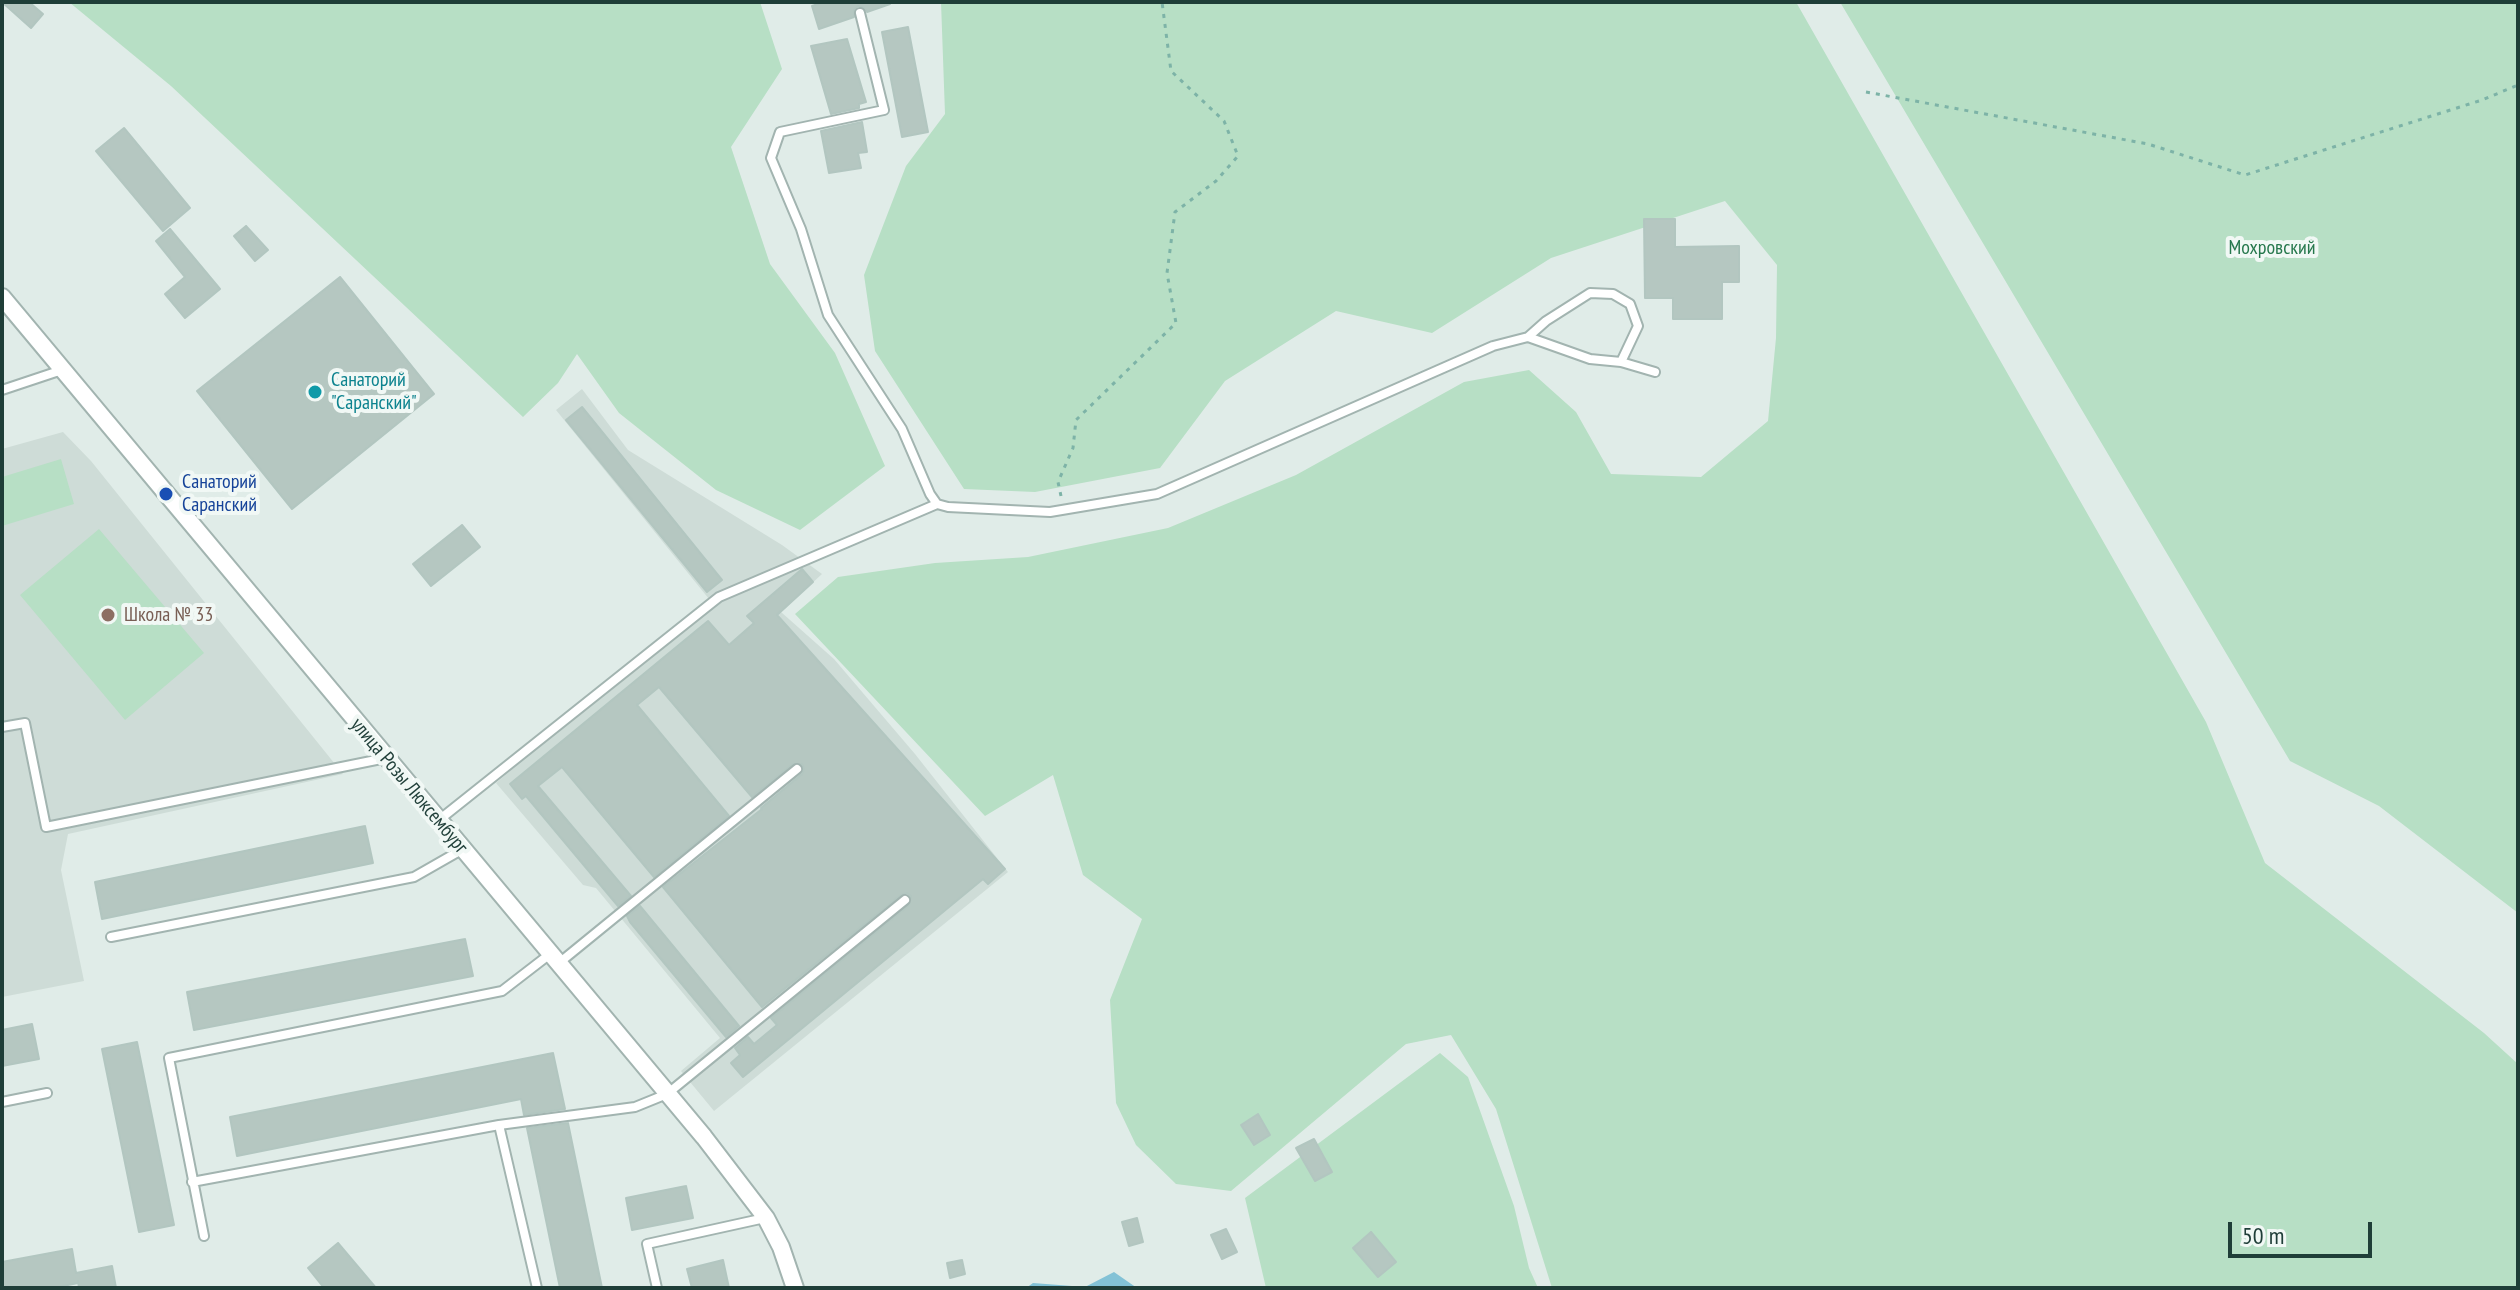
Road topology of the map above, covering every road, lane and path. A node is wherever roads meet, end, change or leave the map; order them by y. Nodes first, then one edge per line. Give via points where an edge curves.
1 (1162, 2) edge
2 (860, 13) dead end
3 (2518, 85) edge
4 (1866, 92) dead end
5 (2, 297) edge
6 (1528, 337) junction
7 (1621, 362) junction
8 (62, 369) junction
9 (1655, 372) dead end
10 (2, 390) edge
11 (937, 504) junction
12 (1064, 510) junction
13 (2, 727) edge
14 (386, 758) junction
15 (797, 769) dead end
16 (439, 821) junction
17 (463, 849) junction
18 (905, 900) dead end
19 (111, 937) dead end
20 (554, 959) junction
21 (47, 1093) dead end
22 (667, 1094) junction
23 (2, 1102) edge
24 (499, 1125) junction
25 (192, 1182) junction
26 (766, 1218) junction
27 (204, 1236) dead end
28 (537, 1288) edge
29 (657, 1288) edge
30 (795, 1288) edge

1 - 12 path via 1171,71 1224,121 1238,156 1216,181 1175,212 1167,273 1176,323 1076,420 1073,448 1058,482
2 - 11 lane via 884,110 780,132 771,158 828,315 902,429
3 - 4 path via 2245,175 2148,144
5 - 8 street, улица Розы Люксембург
6 - 7 lane via 1590,359
6 - 7 lane via 1590,293 1613,294 1630,304 1638,326
6 - 12 lane via 1493,346 1157,494
7 - 9 lane
8 - 10 lane
8 - 14 street, улица Розы Люксембург
11 - 12 lane
11 - 16 lane via 719,597
13 - 14 lane via 25,723 46,827
14 - 16 street, улица Розы Люксембург
15 - 20 lane
16 - 17 street, улица Розы Люксембург
17 - 19 lane via 414,877
17 - 20 street, улица Розы Люксембург
18 - 22 lane
20 - 22 street, улица Розы Люксембург
20 - 25 lane via 502,991 169,1058
21 - 23 lane
22 - 24 lane via 635,1107
22 - 26 street, улица Розы Люксембург
24 - 25 lane
24 - 28 lane
25 - 27 lane
26 - 29 lane via 647,1244
26 - 30 street, улица Розы Люксембург

